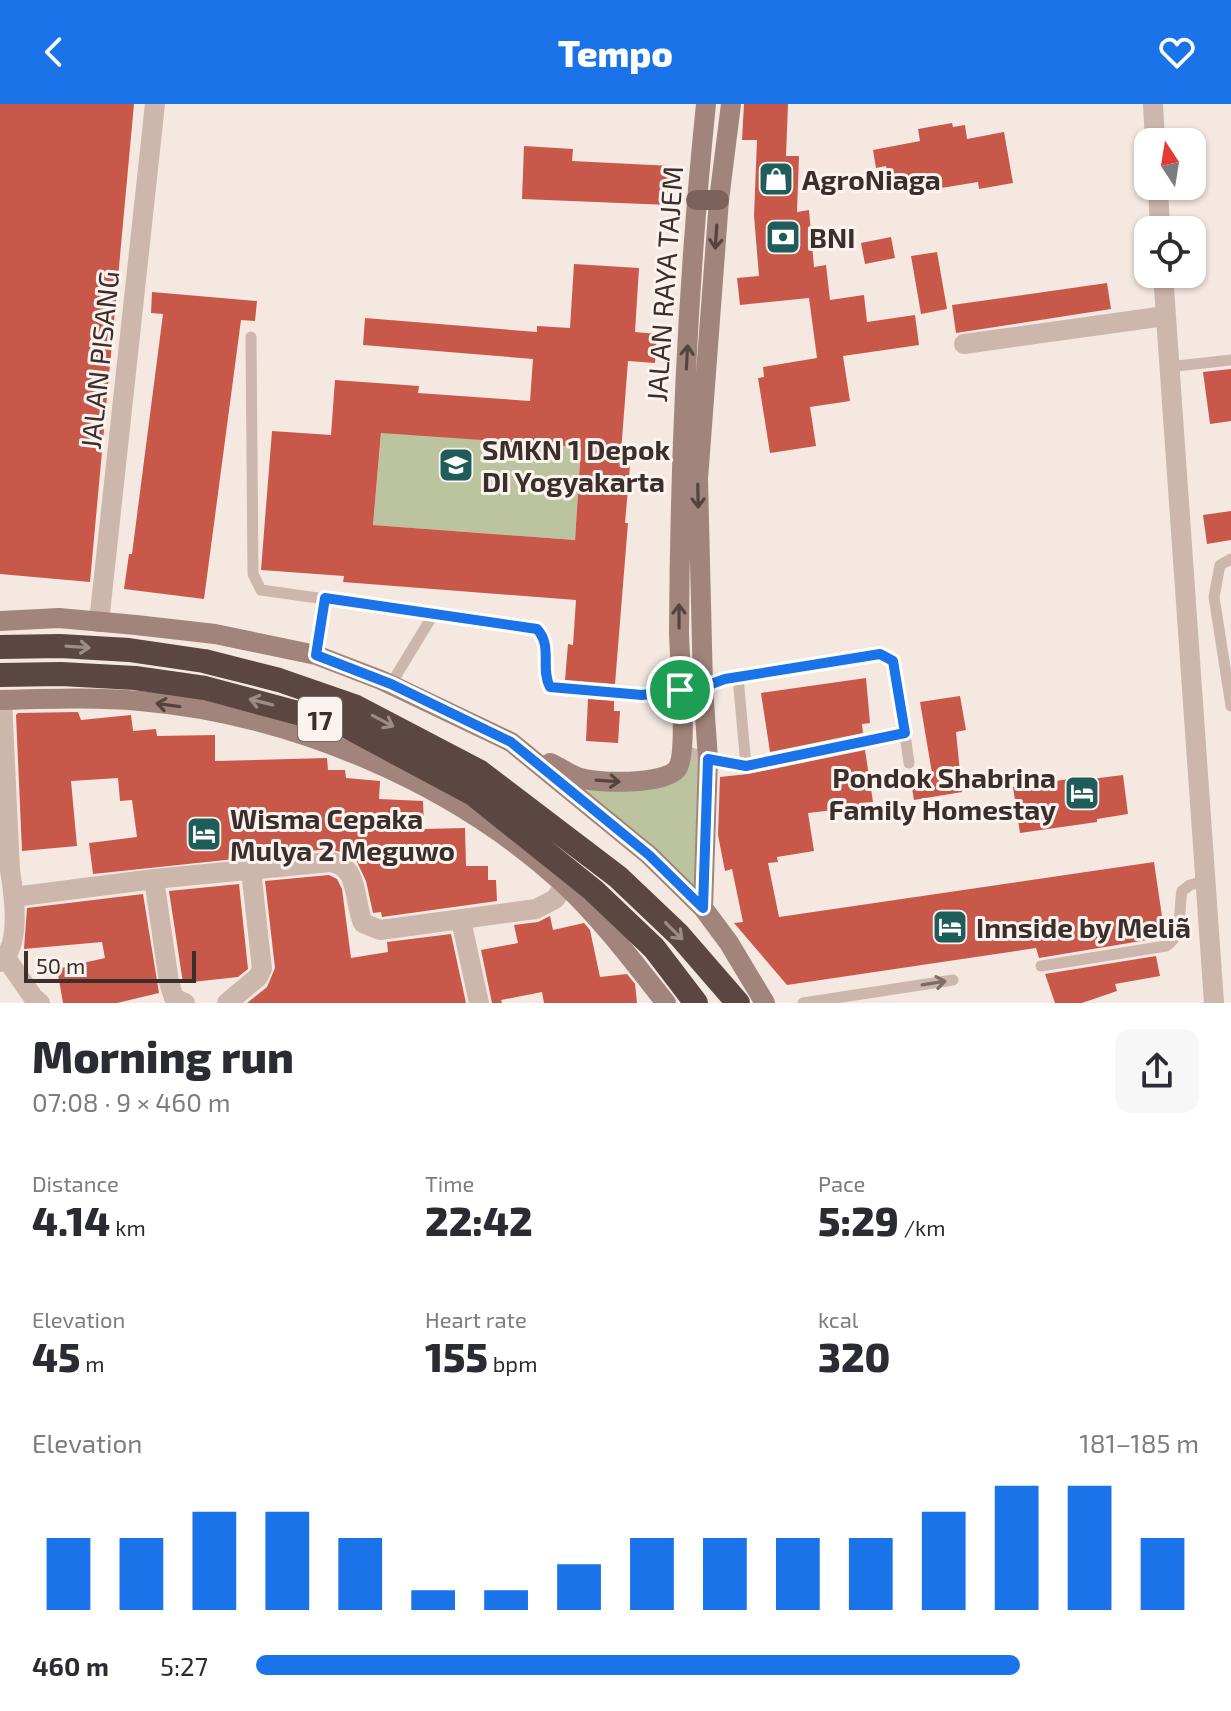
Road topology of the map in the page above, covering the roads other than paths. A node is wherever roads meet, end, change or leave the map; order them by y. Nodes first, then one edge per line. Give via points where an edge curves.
1 (155, 104) edge
2 (706, 104) edge
3 (731, 104) edge
4 (1153, 104) edge
5 (1154, 128) edge
6 (696, 200) junction
7 (719, 200) junction
8 (1164, 288) edge
9 (1165, 316) junction
10 (251, 337) dead end
11 (964, 344) dead end
12 (1231, 360) edge
13 (1168, 367) junction
14 (1231, 559) edge
15 (325, 598) junction
16 (433, 615) junction
17 (0, 621) edge
18 (99, 622) junction
19 (0, 647) edge
20 (316, 655) junction
21 (0, 675) edge
22 (738, 677) junction
23 (391, 684) junction
24 (703, 687) junction
25 (680, 690) junction
26 (1, 700) edge
27 (1231, 706) edge
28 (905, 733) junction
29 (511, 742) junction
30 (683, 750) junction
31 (708, 759) junction
32 (909, 763) dead end
33 (746, 766) junction
34 (251, 870) junction
35 (154, 879) junction
36 (1205, 881) junction
37 (565, 885) junction
38 (7, 898) edge
39 (703, 908) junction
40 (461, 920) junction
41 (3, 960) edge
42 (1041, 966) dead end
43 (953, 980) dead end
44 (173, 1001) edge
45 (40, 1003) edge
46 (227, 1003) edge
47 (479, 1003) edge
48 (666, 1003) edge
49 (696, 1003) edge
50 (738, 1003) edge
51 (765, 1003) edge
52 (803, 1003) edge
53 (1214, 1003) edge

1 - 18 street, JALAN PISANG
2 - 6 street, JALAN RAYA TAJEM
3 - 7 street, JALAN RAYA TAJEM
4 - 5 street
6 - 7 main road
25 -> 6 street, JALAN RAYA TAJEM via 680,479
7 -> 24 street, JALAN RAYA TAJEM via 698,479
8 - 9 street
9 - 11 street
9 - 13 street
10 - 15 lane via 253,574 261,590
12 - 13 lane
13 - 36 street
14 - 27 lane via 1220,565 1214,597
15 - 16 lane
15 - 20 lane
16 - 23 lane
16 - 25 lane via 537,629 546,643 550,687 642,695
17 - 18 street
18 - 20 street via 215,634
19 -> 50 highway, 17 via 129,650 204,661 354,706 480,772 618,877 679,935
20 - 23 street
49 -> 21 highway, 17 via 654,948 593,890 473,794 346,726 205,688 135,678
22 - 24 lane
22 - 28 lane via 880,654 893,661
22 - 33 lane
23 - 29 street
24 - 25 lane
24 - 31 street, JALAN RAYA TAJEM
25 - 30 street, JALAN RAYA TAJEM
37 -> 26 street via 516,844 450,802 366,760 295,733 204,710 139,701
26 - 38 street
28 - 32 lane
28 - 33 lane
29 -> 30 street via 579,778 617,782 660,779 675,772
29 - 39 street via 649,855
30 - 31 lane
31 - 33 lane
31 - 39 street, JALAN RAYA TAJEM
34 - 35 street
34 - 40 street via 341,863 350,872 359,915 370,928
34 - 46 street via 262,969
35 - 38 street
35 - 44 street
36 - 42 lane via 1182,891 1179,928 1166,946
36 - 53 street
37 - 40 street via 555,899 536,909
37 - 48 street
38 - 41 street via 14,929
39 - 51 street
40 - 47 street
41 - 45 street
52 -> 43 lane

